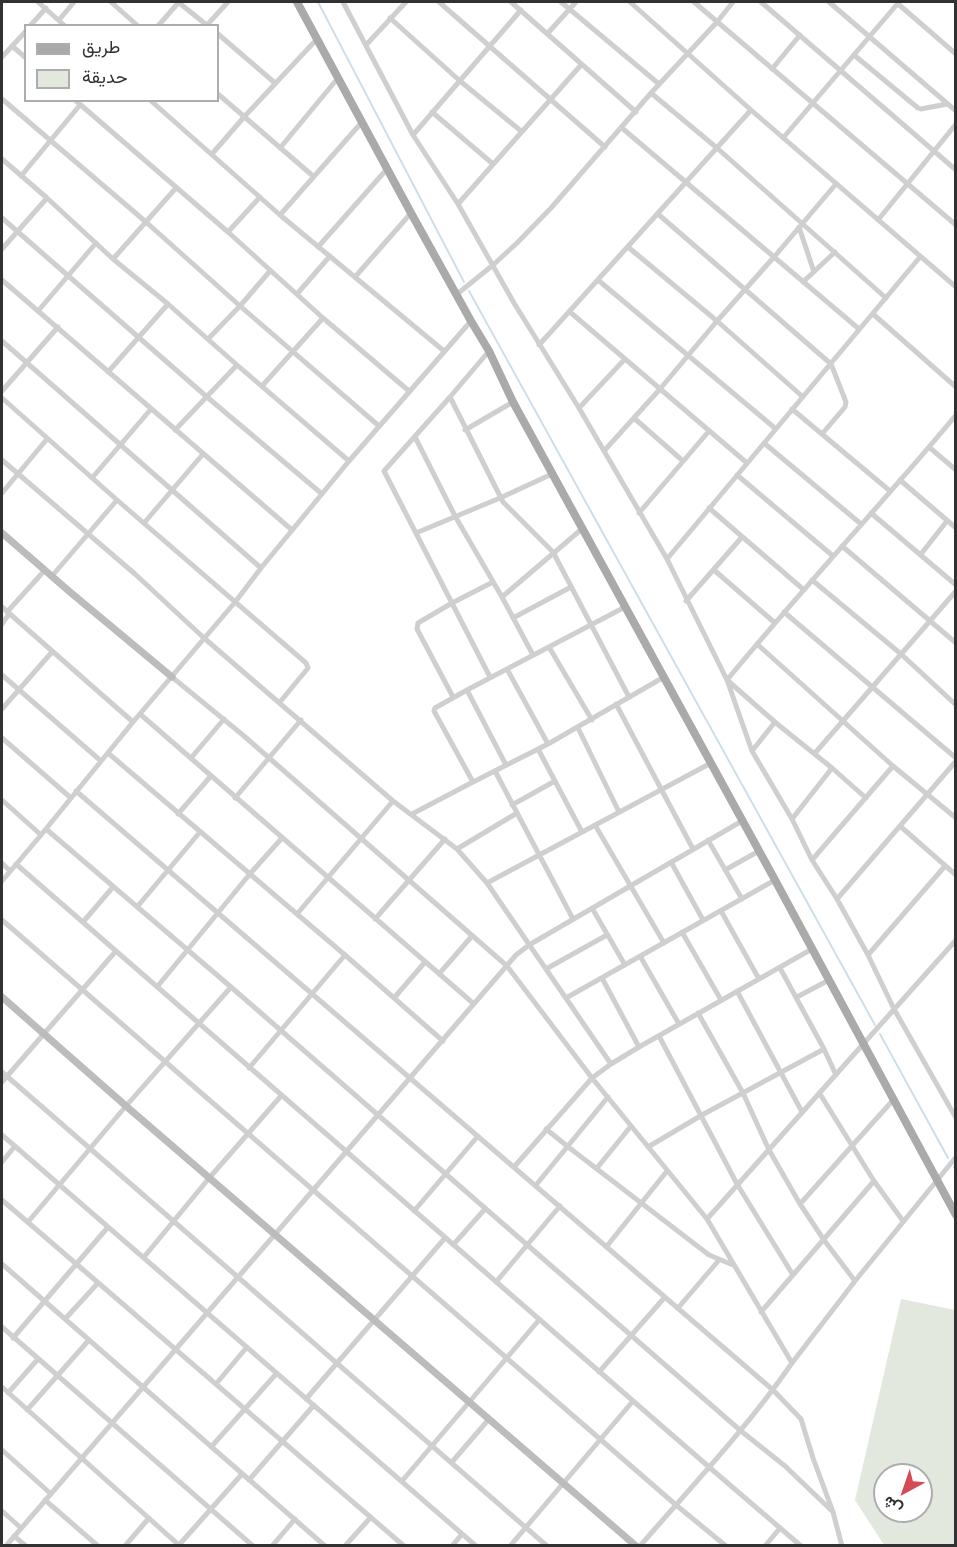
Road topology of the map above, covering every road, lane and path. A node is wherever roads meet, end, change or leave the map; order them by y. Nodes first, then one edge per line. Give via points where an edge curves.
1 (38, 2) edge
2 (74, 2) edge
3 (111, 2) edge
4 (178, 2) edge
5 (228, 2) edge
6 (297, 2) edge
7 (343, 2) edge
8 (406, 2) edge
9 (439, 2) edge
10 (511, 2) edge
11 (561, 2) edge
12 (576, 2) edge
13 (630, 2) edge
14 (694, 2) edge
15 (733, 2) edge
16 (761, 2) edge
17 (829, 2) edge
18 (897, 2) edge
19 (46, 8) junction
20 (570, 9) junction
21 (521, 10) junction
22 (390, 18) junction
23 (59, 20) junction
24 (717, 22) junction
25 (32, 24) edge
26 (63, 24) edge
27 (136, 24) edge
28 (160, 24) edge
29 (207, 24) edge
30 (209, 24) edge
31 (24, 33) edge
32 (219, 34) edge
33 (547, 34) junction
34 (800, 36) junction
35 (869, 36) junction
36 (317, 39) junction
37 (366, 45) junction
38 (12, 46) junction
39 (490, 46) junction
40 (688, 53) junction
41 (956, 54) edge
42 (854, 55) junction
43 (24, 56) edge
44 (2, 57) edge
45 (581, 64) junction
46 (772, 69) junction
47 (841, 70) junction
48 (338, 78) junction
49 (460, 81) junction
50 (275, 83) junction
51 (659, 84) junction
52 (651, 93) junction
53 (219, 95) edge
54 (2, 99) edge
55 (550, 99) junction
56 (77, 102) edge
57 (152, 102) edge
58 (812, 103) junction
59 (947, 104) junction
60 (80, 105) junction
61 (751, 111) junction
62 (956, 111) edge
63 (432, 112) junction
64 (636, 112) junction
65 (244, 117) junction
66 (362, 122) junction
67 (956, 124) edge
68 (622, 128) junction
69 (521, 131) junction
70 (414, 135) junction
71 (783, 138) junction
72 (50, 141) junction
73 (605, 147) junction
74 (280, 148) junction
75 (717, 148) junction
76 (934, 151) junction
77 (212, 153) junction
78 (2, 159) edge
79 (493, 164) junction
80 (387, 169) junction
81 (956, 170) edge
82 (21, 176) junction
83 (313, 176) junction
84 (686, 183) junction
85 (836, 184) junction
86 (908, 184) junction
87 (176, 188) junction
88 (260, 197) junction
89 (47, 198) junction
90 (458, 204) junction
91 (411, 213) junction
92 (658, 214) junction
93 (280, 215) junction
94 (2, 218) edge
95 (878, 220) junction
96 (146, 222) junction
97 (801, 225) junction
98 (956, 225) edge
99 (17, 231) junction
100 (228, 232) junction
101 (96, 243) junction
102 (318, 247) junction
103 (628, 247) junction
104 (2, 249) edge
105 (835, 252) junction
106 (330, 256) junction
107 (774, 257) junction
108 (920, 257) junction
109 (113, 259) junction
110 (493, 265) junction
111 (270, 271) junction
112 (814, 272) junction
113 (68, 276) junction
114 (355, 277) junction
115 (2, 280) edge
116 (598, 280) junction
117 (804, 282) junction
118 (956, 287) edge
119 (745, 289) junction
120 (297, 294) junction
121 (456, 295) junction
122 (886, 298) junction
123 (168, 304) junction
124 (240, 306) junction
125 (38, 311) junction
126 (570, 312) junction
127 (873, 314) junction
128 (323, 318) junction
129 (471, 321) junction
130 (717, 321) junction
131 (58, 327) junction
132 (860, 329) junction
133 (139, 337) junction
134 (208, 339) junction
135 (2, 341) edge
136 (539, 345) junction
137 (293, 351) junction
138 (444, 351) junction
139 (489, 351) junction
140 (688, 356) junction
141 (625, 359) junction
142 (27, 363) junction
143 (831, 364) junction
144 (237, 365) junction
145 (108, 372) junction
146 (262, 386) junction
147 (956, 387) edge
148 (660, 389) junction
149 (2, 391) edge
150 (409, 391) junction
151 (207, 397) junction
152 (450, 397) junction
153 (803, 397) junction
154 (2, 399) edge
155 (513, 402) junction
156 (579, 408) junction
157 (151, 409) junction
158 (792, 410) junction
159 (956, 415) edge
160 (634, 418) junction
161 (379, 426) junction
162 (776, 429) junction
163 (175, 430) junction
164 (465, 430) junction
165 (709, 431) junction
166 (822, 434) junction
167 (415, 437) junction
168 (48, 439) junction
169 (764, 442) junction
170 (120, 446) junction
171 (929, 447) junction
172 (604, 451) junction
173 (203, 454) junction
174 (2, 460) edge
175 (349, 461) junction
176 (683, 461) junction
177 (747, 463) junction
178 (956, 470) edge
179 (18, 474) junction
180 (552, 474) junction
181 (737, 475) junction
182 (92, 478) junction
183 (900, 480) junction
184 (171, 490) junction
185 (890, 492) junction
186 (2, 493) edge
187 (322, 494) junction
188 (500, 498) junction
189 (117, 500) junction
190 (709, 508) junction
191 (639, 513) junction
192 (871, 513) junction
193 (455, 516) junction
194 (947, 521) junction
195 (144, 523) junction
196 (861, 524) junction
197 (582, 528) junction
198 (956, 528) edge
199 (292, 530) junction
200 (2, 533) edge
201 (87, 533) junction
202 (416, 533) junction
203 (742, 537) junction
204 (842, 546) junction
205 (553, 552) junction
206 (921, 554) junction
207 (833, 556) junction
208 (667, 559) junction
209 (261, 568) junction
210 (45, 570) junction
211 (714, 570) junction
212 (52, 576) junction
213 (812, 580) junction
214 (493, 582) junction
215 (956, 585) edge
216 (572, 587) junction
217 (804, 590) junction
218 (956, 591) edge
219 (502, 597) junction
220 (236, 601) junction
221 (687, 601) junction
222 (452, 603) junction
223 (625, 607) junction
224 (2, 608) edge
225 (784, 612) junction
226 (8, 613) junction
227 (513, 618) junction
228 (930, 621) junction
229 (775, 623) junction
230 (2, 624) edge
231 (590, 625) junction
232 (204, 638) junction
233 (956, 643) edge
234 (757, 644) junction
235 (549, 647) junction
236 (52, 652) junction
237 (902, 654) junction
238 (533, 655) junction
239 (507, 669) junction
240 (2, 675) edge
241 (172, 677) junction
242 (664, 677) junction
243 (490, 678) junction
244 (727, 680) junction
245 (873, 687) junction
246 (18, 690) junction
247 (467, 690) junction
248 (453, 697) junction
249 (629, 697) junction
250 (280, 702) junction
251 (616, 704) junction
252 (956, 705) edge
253 (2, 709) edge
254 (140, 714) junction
255 (224, 719) junction
256 (301, 720) junction
257 (592, 720) junction
258 (842, 721) junction
259 (133, 722) junction
260 (775, 722) junction
261 (578, 728) junction
262 (2, 738) edge
263 (548, 744) junction
264 (538, 749) junction
265 (752, 751) junction
266 (108, 753) junction
267 (815, 753) junction
268 (190, 758) junction
269 (269, 758) junction
270 (956, 759) edge
271 (101, 761) junction
272 (711, 763) junction
273 (506, 765) junction
274 (893, 766) junction
275 (832, 768) junction
276 (495, 771) junction
277 (210, 777) junction
278 (555, 781) junction
279 (473, 782) junction
280 (660, 790) junction
281 (76, 791) junction
282 (928, 794) junction
283 (70, 798) junction
284 (235, 798) junction
285 (866, 798) junction
286 (2, 800) edge
287 (393, 801) junction
288 (512, 805) junction
289 (619, 812) junction
290 (517, 813) junction
291 (178, 814) junction
292 (412, 814) junction
293 (956, 818) edge
294 (792, 819) junction
295 (742, 821) junction
296 (595, 825) junction
297 (900, 826) junction
298 (46, 829) junction
299 (200, 832) junction
300 (582, 832) junction
301 (41, 835) junction
302 (282, 838) junction
303 (361, 838) junction
304 (445, 839) junction
305 (708, 840) junction
306 (458, 849) junction
307 (693, 849) junction
308 (759, 851) junction
309 (539, 855) junction
310 (812, 860) junction
311 (670, 862) junction
312 (2, 863) edge
313 (16, 864) junction
314 (945, 866) junction
315 (168, 870) junction
316 (725, 870) junction
317 (10, 871) junction
318 (249, 875) junction
319 (956, 875) edge
320 (327, 877) junction
321 (409, 880) junction
322 (775, 880) junction
323 (2, 881) edge
324 (486, 883) junction
325 (630, 885) junction
326 (113, 887) junction
327 (742, 898) junction
328 (837, 899) junction
329 (137, 907) junction
330 (592, 908) junction
331 (721, 911) junction
332 (218, 913) junction
333 (297, 914) junction
334 (375, 919) junction
335 (573, 919) junction
336 (2, 920) edge
337 (703, 920) junction
338 (83, 922) junction
339 (682, 932) junction
340 (607, 935) junction
341 (472, 936) junction
342 (956, 940) edge
343 (664, 943) junction
344 (530, 945) junction
345 (812, 949) junction
346 (187, 950) junction
347 (116, 951) junction
348 (345, 955) junction
349 (868, 955) junction
350 (640, 956) junction
351 (425, 962) junction
352 (625, 965) junction
353 (507, 966) junction
354 (780, 968) junction
355 (546, 969) junction
356 (439, 974) junction
357 (602, 978) junction
358 (759, 979) junction
359 (829, 980) junction
360 (156, 987) junction
361 (231, 987) junction
362 (82, 990) junction
363 (737, 991) junction
364 (313, 994) junction
365 (2, 997) edge
366 (797, 997) junction
367 (394, 998) junction
368 (566, 998) junction
369 (721, 1000) junction
370 (474, 1004) junction
371 (894, 1009) junction
372 (698, 1013) junction
373 (199, 1023) junction
374 (679, 1024) junction
375 (281, 1031) junction
376 (44, 1034) junction
377 (659, 1036) junction
378 (442, 1041) junction
379 (864, 1044) junction
380 (639, 1047) junction
381 (824, 1049) junction
382 (165, 1062) junction
383 (611, 1064) junction
384 (249, 1068) junction
385 (2, 1072) edge
386 (781, 1072) junction
387 (836, 1075) junction
388 (7, 1076) junction
389 (411, 1078) junction
390 (592, 1078) junction
391 (2, 1082) edge
392 (743, 1093) junction
393 (820, 1094) junction
394 (281, 1096) junction
395 (608, 1097) junction
396 (894, 1099) junction
397 (126, 1106) junction
398 (802, 1112) junction
399 (702, 1115) junction
400 (378, 1116) junction
401 (956, 1118) edge
402 (631, 1126) junction
403 (546, 1129) junction
404 (248, 1133) junction
405 (2, 1135) edge
406 (478, 1136) junction
407 (852, 1145) junction
408 (15, 1146) junction
409 (567, 1146) junction
410 (648, 1147) junction
411 (90, 1148) junction
412 (769, 1150) junction
413 (347, 1152) junction
414 (956, 1156) edge
415 (2, 1162) edge
416 (514, 1167) junction
417 (597, 1168) junction
418 (668, 1171) junction
419 (445, 1174) junction
420 (210, 1178) junction
421 (937, 1180) junction
422 (874, 1181) junction
423 (59, 1184) junction
424 (737, 1184) junction
425 (536, 1185) junction
426 (314, 1191) junction
427 (2, 1200) edge
428 (642, 1203) junction
429 (800, 1204) junction
430 (560, 1206) junction
431 (485, 1209) junction
432 (414, 1211) junction
433 (956, 1215) edge
434 (707, 1219) junction
435 (174, 1220) junction
436 (903, 1221) junction
437 (28, 1222) junction
438 (108, 1227) junction
439 (276, 1235) junction
440 (445, 1238) junction
441 (824, 1240) junction
442 (453, 1245) junction
443 (527, 1245) junction
444 (607, 1246) junction
445 (144, 1257) junction
446 (719, 1260) junction
447 (2, 1264) edge
448 (77, 1264) junction
449 (733, 1265) junction
450 (793, 1275) junction
451 (412, 1276) junction
452 (239, 1277) junction
453 (855, 1281) junction
454 (496, 1282) junction
455 (98, 1283) junction
456 (665, 1297) junction
457 (45, 1301) junction
458 (678, 1308) junction
459 (761, 1312) junction
460 (208, 1313) junction
461 (65, 1319) junction
462 (375, 1320) junction
463 (539, 1320) junction
464 (2, 1327) edge
465 (631, 1336) junction
466 (13, 1338) junction
467 (89, 1340) junction
468 (247, 1347) junction
469 (176, 1349) junction
470 (507, 1358) junction
471 (38, 1359) junction
472 (338, 1363) junction
473 (792, 1363) junction
474 (599, 1372) junction
475 (277, 1373) junction
476 (57, 1375) junction
477 (216, 1384) junction
478 (143, 1387) junction
479 (2, 1388) edge
480 (773, 1390) junction
481 (8, 1393) junction
482 (306, 1399) junction
483 (633, 1401) junction
484 (469, 1402) junction
485 (314, 1406) junction
486 (246, 1408) junction
487 (27, 1410) junction
488 (489, 1419) junction
489 (112, 1423) junction
490 (741, 1431) junction
491 (600, 1439) junction
492 (283, 1441) junction
493 (433, 1445) junction
494 (212, 1447) junction
495 (2, 1450) edge
496 (81, 1458) junction
497 (452, 1462) junction
498 (708, 1467) junction
499 (242, 1474) junction
500 (249, 1480) junction
501 (402, 1481) junction
502 (563, 1483) junction
503 (51, 1494) junction
504 (45, 1500) junction
505 (676, 1504) junction
506 (211, 1509) junction
507 (2, 1511) edge
508 (833, 1512) junction
509 (370, 1517) junction
510 (149, 1518) junction
511 (294, 1520) junction
512 (526, 1526) junction
513 (21, 1528) junction
514 (780, 1528) junction
515 (462, 1534) junction
516 (14, 1536) junction
517 (6, 1545) edge
518 (26, 1545) edge
519 (98, 1545) edge
520 (125, 1545) edge
521 (180, 1545) edge
522 (253, 1545) edge
523 (272, 1545) edge
524 (325, 1545) edge
525 (345, 1545) edge
526 (404, 1545) edge
527 (452, 1545) edge
528 (476, 1545) edge
529 (510, 1545) edge
530 (547, 1545) edge
531 (636, 1545) edge
532 (640, 1545) edge
533 (726, 1545) edge
534 (765, 1545) edge
535 (801, 1545) edge
536 (842, 1545) edge

1 - 19 street
2 - 23 street
3 - 27 street
4 - 28 street
4 - 29 street
5 - 30 street
6 - 36 main road
7 - 37 street
8 - 22 street
9 - 39 street
10 - 21 street
11 - 20 street
12 - 20 street
13 - 40 street
14 - 24 street
15 - 24 street
16 - 34 street
17 - 35 street
18 - 35 street
18 - 41 street
19 - 23 street
19 - 25 street
20 - 33 street
20 - 51 street
21 - 33 street
21 - 39 street
22 - 37 street
22 - 49 street
23 - 26 street
24 - 40 street
24 - 46 street
31 - 38 street
32 - 50 street
33 - 45 street
34 - 46 street
34 - 47 street
35 - 42 street
35 - 59 street
36 - 48 main road
36 - 50 street
37 - 70 street
38 - 43 street
38 - 44 street
39 - 49 street
39 - 55 street
40 - 51 street
40 - 61 street
42 - 47 street
42 - 59 street via 918,108
45 - 55 street
45 - 64 street
46 - 58 street
47 - 58 street
47 - 76 street
48 - 66 main road
48 - 74 street
49 - 63 street
49 - 69 street
50 - 65 street
51 - 52 street
52 - 64 street
52 - 75 street
53 - 65 street
54 - 72 street
55 - 69 street
55 - 73 street
56 - 60 street
57 - 77 street
58 - 71 street
58 - 86 street
59 - 62 street
60 - 72 street
60 - 87 street
61 - 71 street
61 - 75 street
63 - 70 street
63 - 79 street
64 - 68 street
65 - 74 street
65 - 77 street
66 - 80 main road
66 - 83 street
67 - 76 street
68 - 73 street
68 - 84 street
69 - 79 street
70 - 90 street
71 - 85 street
72 - 82 street
72 - 96 street
73 - 110 street
74 - 83 street
75 - 84 street
75 - 97 street
76 - 81 street
76 - 86 street
77 - 88 street
78 - 82 street
79 - 90 street
80 - 91 main road
80 - 102 street
82 - 89 street
83 - 93 street
84 - 92 street
84 - 107 street
85 - 95 street
85 - 97 street
86 - 95 street
86 - 98 street
87 - 96 street
87 - 100 street
88 - 93 street
88 - 100 street
89 - 99 street
89 - 101 street
90 - 110 street
91 - 114 street
91 - 121 main road
92 - 103 street
92 - 119 street
93 - 102 street
94 - 99 street
95 - 108 street
96 - 109 street
96 - 124 street
97 - 105 street
97 - 107 street
97 - 112 street
99 - 104 street
99 - 113 street
100 - 111 street
101 - 109 street
101 - 113 street
102 - 106 street
103 - 116 street
103 - 130 street
105 - 112 street
105 - 122 street
106 - 114 street
106 - 120 street
107 - 117 street
107 - 119 street
108 - 118 street
108 - 122 street
109 - 123 street
110 - 121 street
110 - 136 street
111 - 120 street
111 - 124 street
112 - 117 street
113 - 125 street
113 - 133 street
114 - 138 street
115 - 125 street
116 - 126 street
116 - 140 street
117 - 132 street
119 - 130 street
119 - 143 street
120 - 128 street
121 - 129 main road
122 - 127 street
123 - 133 street
123 - 134 street
124 - 134 street
124 - 137 street
125 - 131 street
126 - 136 street
126 - 141 street
127 - 132 street
127 - 147 street
128 - 137 street
128 - 150 street
129 - 138 street
129 - 139 main road
130 - 140 street
130 - 153 street
131 - 142 street
131 - 145 street
132 - 143 street
133 - 145 street
133 - 151 street
134 - 144 street
135 - 142 street
136 - 156 street
137 - 146 street
137 - 161 street
138 - 150 street
139 - 152 street
139 - 155 main road
140 - 148 street
140 - 162 street
141 - 148 street
141 - 156 street
142 - 149 street
142 - 170 street
143 - 153 street
143 - 166 street via 846,402
144 - 146 street
144 - 151 street
145 - 157 street
146 - 175 street
148 - 160 street
148 - 165 street
150 - 161 street
151 - 163 street
151 - 187 street
152 - 164 street
152 - 167 street
153 - 158 street
154 - 168 street
155 - 164 street
155 - 180 main road
156 - 172 street
157 - 163 street
157 - 170 street
158 - 162 street
158 - 166 street
159 - 171 street
160 - 172 street
160 - 176 street
161 - 175 street
162 - 169 street
163 - 173 street
164 - 188 street
165 - 176 street
165 - 177 street
166 - 185 street
167 - 193 street
167 - 202 street via 384,471
168 - 179 street
168 - 182 street
169 - 177 street
169 - 196 street
170 - 182 street
170 - 184 street
171 - 178 street
171 - 183 street
172 - 191 street
173 - 184 street
173 - 199 street
174 - 179 street
175 - 187 street
176 - 191 street
177 - 181 street
179 - 186 street
179 - 201 street
180 - 188 street
180 - 197 main road
181 - 190 street
181 - 207 street
182 - 189 street
183 - 185 street
183 - 194 street
184 - 195 street
184 - 209 street
185 - 192 street
187 - 199 street
188 - 193 street
188 - 205 street
189 - 195 street
189 - 201 street
190 - 203 street
190 - 208 street
191 - 208 street
192 - 196 street
192 - 206 street
193 - 202 street
193 - 214 street
194 - 198 street
194 - 206 street
195 - 220 street
196 - 204 street
197 - 205 street
197 - 223 main road
199 - 209 street
200 - 210 street
201 - 212 street
201 - 232 street
202 - 222 street
203 - 211 street
203 - 217 street
204 - 207 street
204 - 228 street
205 - 216 street
205 - 219 street
206 - 215 street
207 - 213 street
208 - 221 street
209 - 220 street
210 - 212 street
210 - 226 street
211 - 221 street
211 - 229 street
212 - 241 street
213 - 217 street
213 - 237 street
214 - 219 street
214 - 222 street
216 - 227 street
216 - 231 street
217 - 225 street
218 - 228 street
219 - 227 street
220 - 232 street
220 - 250 street via 308,665
221 - 244 street
222 - 243 street
222 - 248 street via 418,623 417,629
223 - 231 street
223 - 242 main road
224 - 226 street
225 - 229 street
225 - 245 street
226 - 230 street
226 - 236 street
227 - 238 street
228 - 233 street
228 - 237 street
229 - 234 street
231 - 235 street
231 - 249 street
232 - 241 street
232 - 250 street
234 - 244 street
234 - 258 street
235 - 238 street
235 - 257 street
236 - 246 street
236 - 259 street
237 - 245 street
237 - 252 street
238 - 239 street
239 - 243 street
239 - 263 street
240 - 246 street
241 - 254 street
241 - 255 street
242 - 249 street
242 - 272 main road
243 - 247 street
244 - 260 street
244 - 265 street
245 - 258 street
245 - 270 street
246 - 253 street
246 - 271 street
247 - 248 street
247 - 273 street
248 - 279 street via 434,711
249 - 251 street
250 - 256 street
251 - 257 street
251 - 280 street
254 - 259 street
254 - 268 street
255 - 268 street
255 - 269 street
256 - 269 street
256 - 287 street
257 - 261 street
258 - 267 street
258 - 274 street
259 - 266 street
260 - 265 street
260 - 267 street
261 - 263 street
261 - 289 street
262 - 283 street
263 - 264 street
264 - 273 street
264 - 278 street
265 - 294 street
266 - 271 street
266 - 291 street
267 - 275 street
268 - 277 street
269 - 284 street
269 - 303 street
270 - 282 street
271 - 281 street
272 - 280 street
272 - 295 main road
273 - 276 street
274 - 282 street
274 - 285 street
275 - 285 street
275 - 294 street
276 - 279 street
276 - 288 street
277 - 284 street
277 - 291 street
278 - 288 street
278 - 300 street
279 - 292 street
280 - 289 street
280 - 307 street
281 - 283 street
281 - 315 street
282 - 293 street
282 - 297 street
283 - 298 street
284 - 302 street
285 - 310 street
286 - 301 street
287 - 292 street
287 - 303 street
288 - 290 street
289 - 296 street
290 - 306 street
290 - 309 street
291 - 299 street
292 - 304 street
294 - 310 street
295 - 305 street
295 - 308 main road
296 - 300 street
296 - 325 street
297 - 314 street
297 - 328 street
298 - 301 street
298 - 326 street
299 - 315 street
299 - 318 street
300 - 309 street
301 - 313 street
302 - 318 street
302 - 320 street
303 - 320 street
303 - 321 street
304 - 306 street
304 - 321 street
305 - 307 street
305 - 316 street
306 - 324 street
307 - 311 street
308 - 316 street
308 - 322 main road
309 - 324 street
309 - 335 street
310 - 328 street
311 - 325 street
311 - 337 street
312 - 317 street
313 - 317 street
313 - 338 street
314 - 319 street
314 - 349 street
315 - 329 street
315 - 332 street
316 - 327 street
317 - 323 street
318 - 332 street
318 - 333 street
320 - 333 street
320 - 334 street
321 - 334 street
321 - 341 street
322 - 327 street
322 - 345 main road
324 - 344 street
325 - 330 street
325 - 343 street
326 - 329 street
326 - 338 street
327 - 331 street
328 - 349 street
329 - 346 street
330 - 335 street
330 - 340 street
331 - 337 street
331 - 358 street
332 - 346 street
332 - 364 street
333 - 348 street
334 - 351 street
335 - 344 street
336 - 362 street
337 - 339 street
338 - 347 street
339 - 343 street
339 - 369 street
340 - 352 street
340 - 355 street
341 - 353 street
341 - 356 street
342 - 371 street
343 - 350 street
344 - 353 street
344 - 355 street
345 - 354 street
345 - 359 main road
346 - 360 street
346 - 361 street
347 - 360 street
347 - 362 street
348 - 364 street
348 - 367 street
349 - 371 street
350 - 352 street
350 - 374 street
351 - 356 street
351 - 367 street
352 - 357 street
353 - 370 street
353 - 390 street
354 - 358 street
354 - 366 street
355 - 368 street
356 - 370 street
357 - 368 street
357 - 380 street
358 - 363 street
359 - 366 street
359 - 379 main road
360 - 373 street
361 - 373 street
361 - 375 street
362 - 376 street
362 - 382 street
363 - 369 street
363 - 386 street
364 - 375 street
364 - 389 street
365 - 376 street
366 - 381 street
367 - 378 street
368 - 383 street
369 - 372 street
370 - 378 street
371 - 379 street
371 - 401 street
372 - 374 street
372 - 392 street
373 - 382 street
373 - 384 street
374 - 377 street
375 - 384 street
375 - 400 street
376 - 388 street
376 - 397 street
377 - 380 street
377 - 399 street
378 - 389 street
379 - 387 street
379 - 396 main road
380 - 383 street
381 - 386 street
381 - 387 street
382 - 397 street
382 - 404 street
383 - 390 street
384 - 394 street
385 - 388 street
386 - 392 street
386 - 398 street
387 - 393 street
388 - 391 street
388 - 411 street
389 - 400 street
389 - 406 street
390 - 395 street
390 - 403 street
392 - 399 street
392 - 412 street
393 - 398 street
393 - 407 street
394 - 404 street
394 - 413 street
395 - 402 street
395 - 409 street
396 - 407 street
396 - 421 main road
397 - 411 street
397 - 420 street
398 - 412 street
399 - 410 street
399 - 424 street
400 - 413 street
400 - 419 street
402 - 410 street
402 - 417 street
403 - 409 street
403 - 416 street
404 - 420 street
404 - 426 street
405 - 408 street
406 - 416 street
406 - 419 street
407 - 422 street
407 - 429 street
408 - 415 street
408 - 423 street
409 - 417 street
409 - 425 street
410 - 418 street
411 - 423 street
411 - 435 street
412 - 424 street
412 - 429 street
413 - 426 street
413 - 432 street
414 - 421 street
416 - 425 street
417 - 428 street
418 - 428 street
418 - 434 street
419 - 431 street
419 - 432 street
420 - 435 street
420 - 439 street
421 - 433 main road
421 - 436 street
422 - 436 street
422 - 441 street
423 - 437 street
423 - 438 street
424 - 434 street
424 - 450 street
425 - 430 street
426 - 439 street
426 - 451 street
427 - 437 street
428 - 444 street
428 - 446 street
429 - 441 street
430 - 443 street
430 - 444 street
431 - 442 street
431 - 443 street
432 - 440 street
434 - 449 street
435 - 445 street
435 - 452 street
436 - 453 street
437 - 448 street
438 - 445 street
438 - 448 street
439 - 452 street
439 - 462 street
440 - 442 street
440 - 451 street
441 - 450 street
441 - 453 street
442 - 454 street
443 - 454 street
443 - 465 street
444 - 456 street
445 - 460 street
446 - 449 street
446 - 458 street
447 - 457 street
448 - 455 street
448 - 457 street
449 - 459 street
450 - 459 street
451 - 462 street
451 - 470 street
452 - 460 street
452 - 472 street
453 - 473 street
454 - 463 street
455 - 461 street
455 - 469 street
456 - 458 street
456 - 465 street
457 - 461 street
457 - 466 street
458 - 480 street
459 - 473 street
460 - 468 street
460 - 469 street
461 - 467 street
462 - 472 street
462 - 484 street
463 - 470 street
463 - 474 street
464 - 466 street
465 - 474 street
465 - 490 street
466 - 471 street
467 - 476 street
467 - 478 street
468 - 475 street
468 - 477 street
469 - 477 street
469 - 478 street
470 - 484 street
470 - 491 street
471 - 476 street
471 - 481 street
472 - 482 street
472 - 493 street
473 - 480 street
474 - 483 street
475 - 482 street
475 - 486 street
476 - 487 street
476 - 489 street
477 - 486 street
478 - 489 street
478 - 494 street
479 - 481 street
480 - 490 street
480 - 508 street via 801,1419
481 - 487 street
482 - 485 street
483 - 491 street
483 - 498 street
484 - 488 street
484 - 493 street
485 - 492 street
485 - 501 street
486 - 492 street
486 - 494 street
487 - 496 street
488 - 497 street
488 - 502 street
489 - 496 street
489 - 506 street
490 - 498 street
490 - 508 street
491 - 502 street
491 - 505 street
492 - 500 street
492 - 509 street
493 - 497 street
493 - 501 street
494 - 499 street
495 - 503 street
496 - 503 street
496 - 510 street
497 - 512 street
498 - 505 street
498 - 514 street
499 - 500 street
499 - 506 street
500 - 511 street
501 - 515 street
502 - 512 street
502 - 531 street
503 - 504 street
504 - 513 street
504 - 519 street
505 - 532 street
505 - 533 street
506 - 521 street
506 - 522 street
507 - 513 street
508 - 536 street
509 - 525 street
509 - 526 street
510 - 520 street
510 - 521 street
511 - 523 street
511 - 524 street
512 - 529 street
512 - 530 street
513 - 516 street
514 - 534 street
514 - 535 street
515 - 527 street
515 - 528 street
516 - 517 street
516 - 518 street

